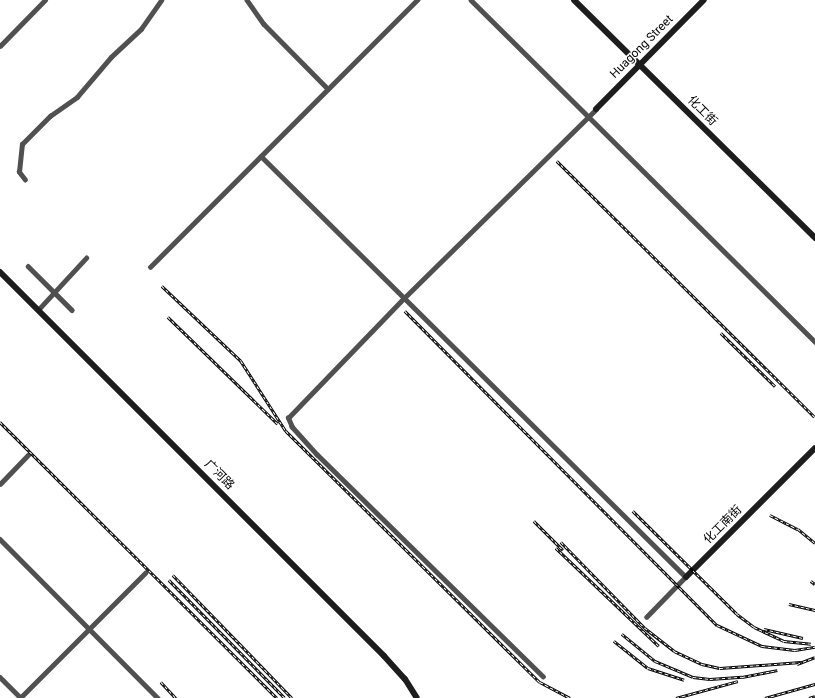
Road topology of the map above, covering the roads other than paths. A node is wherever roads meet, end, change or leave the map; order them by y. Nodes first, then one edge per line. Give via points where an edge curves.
1 (45, 0) edge
2 (161, 0) edge
3 (247, 0) edge
4 (417, 0) edge
5 (471, 0) edge
6 (574, 0) edge
7 (704, 0) edge
8 (0, 46) edge
9 (640, 65) junction
10 (328, 89) junction
11 (596, 109) joint
12 (588, 117) junction
13 (261, 156) junction
14 (25, 180) dead end
15 (815, 238) edge
16 (86, 258) dead end
17 (28, 266) dead end
18 (150, 267) dead end
19 (0, 272) edge
20 (54, 292) junction
21 (404, 298) junction
22 (38, 310) junction
23 (72, 310) dead end
24 (815, 342) edge
25 (815, 448) edge
26 (28, 455) dead end
27 (0, 484) edge
28 (0, 539) edge
29 (145, 573) dead end
30 (686, 577) junction
31 (647, 617) dead end
32 (89, 629) junction
33 (0, 677) edge
34 (543, 677) dead end
35 (20, 698) edge
36 (158, 698) edge
37 (416, 698) edge

1 - 8 street
2 - 14 street via 141,29 111,57 77,97 50,116 22,144 20,172
3 - 10 street via 264,24
4 - 10 street
5 - 12 street
6 - 9 street, 化工街
7 - 9 street, Huagong Street
9 - 11 street, Huagong Street
9 - 15 street, 化工街
10 - 13 street
11 - 12 street
12 - 21 street
12 - 24 street
13 - 18 street
13 - 21 street
16 - 20 street
17 - 20 street
19 - 22 street, 广河路
20 - 22 street
20 - 23 street
21 - 30 street
21 - 34 street via 292,412 288,421 317,454
22 - 37 street, 广河路 via 384,656 405,679
25 - 30 street, 化工南街
26 - 27 street
28 - 32 street
29 - 32 street
30 - 31 street, 化工南街
32 - 35 street
32 - 36 street
33 - 35 street

